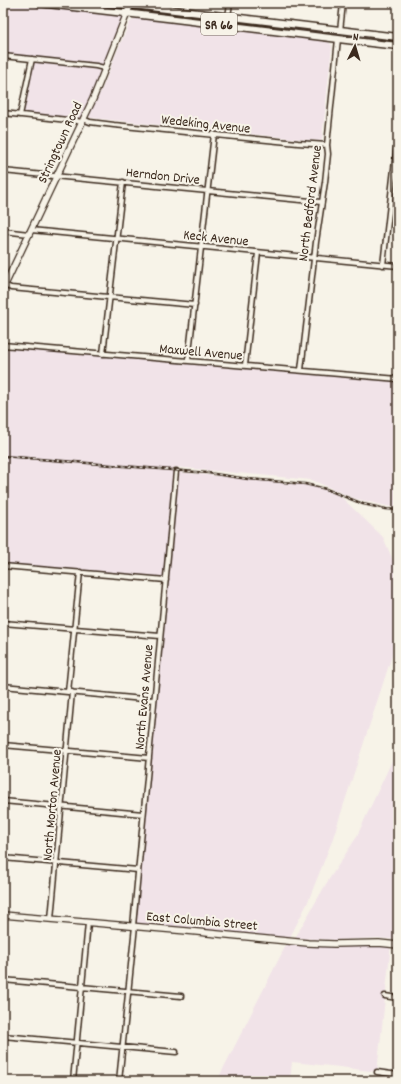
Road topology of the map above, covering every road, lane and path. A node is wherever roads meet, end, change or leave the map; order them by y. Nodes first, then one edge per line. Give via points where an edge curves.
1 (39, 3) edge
2 (117, 3) edge
3 (230, 3) edge
4 (343, 3) edge
5 (131, 4) edge
6 (128, 13) junction
7 (228, 17) junction
8 (340, 31) junction
9 (398, 37) edge
10 (338, 39) junction
11 (398, 46) edge
12 (3, 56) edge
13 (32, 59) junction
14 (105, 70) junction
15 (3, 113) edge
16 (20, 115) junction
17 (82, 121) junction
18 (214, 134) junction
19 (398, 134) edge
20 (327, 144) junction
21 (3, 171) edge
22 (57, 176) junction
23 (122, 182) junction
24 (208, 191) junction
25 (322, 202) junction
26 (3, 231) edge
27 (30, 232) junction
28 (116, 238) junction
29 (201, 247) junction
30 (258, 252) junction
31 (314, 258) junction
32 (383, 265) junction
33 (398, 266) edge
34 (4, 288) edge
35 (110, 297) junction
36 (194, 305) junction
37 (3, 345) edge
38 (103, 354) junction
39 (188, 361) junction
40 (245, 365) junction
41 (301, 370) junction
42 (398, 379) edge
43 (176, 471) dead end
44 (3, 566) edge
45 (80, 572) junction
46 (166, 580) junction
47 (3, 623) edge
48 (74, 629) junction
49 (160, 636) junction
50 (3, 686) edge
51 (70, 692) junction
52 (154, 700) junction
53 (3, 745) edge
54 (67, 751) junction
55 (148, 758) junction
56 (3, 801) edge
57 (62, 807) junction
58 (143, 814) junction
59 (3, 858) edge
60 (57, 863) junction
61 (138, 870) junction
62 (3, 915) edge
63 (51, 919) junction
64 (88, 923) junction
65 (134, 926) junction
66 (398, 944) edge
67 (3, 980) edge
68 (82, 987) junction
69 (128, 991) junction
70 (181, 996) dead end
71 (385, 996) dead end
72 (398, 998) edge
73 (3, 1036) edge
74 (77, 1043) junction
75 (123, 1047) junction
76 (176, 1052) dead end
77 (377, 1072) dead end
78 (398, 1075) edge
79 (73, 1081) edge
80 (119, 1081) edge

1 - 6 main road, SR 66
2 - 5 main road, SR 66
3 - 7 street
4 - 8 street
5 - 6 main road, Stringtown Road
5 - 7 main road, SR 66
6 - 10 main road, SR 66
6 - 14 main road, Stringtown Road
7 - 8 main road, SR 66
8 - 9 main road, SR 66
10 - 11 main road, SR 66
10 - 20 street, North Bedford Avenue
12 - 13 street
13 - 14 street via 96,66
13 - 16 street
14 - 17 main road, Stringtown Road
15 - 16 street, Wedeking Avenue
16 - 17 street, Wedeking Avenue
17 - 18 street, Wedeking Avenue
17 - 22 main road, Stringtown Road
18 - 20 street, Wedeking Avenue
18 - 24 street
19 - 32 street
20 - 25 street, North Bedford Avenue
21 - 22 street, Herndon Drive
22 - 23 street, Herndon Drive
22 - 27 main road, Stringtown Road
23 - 24 street, Herndon Drive
23 - 28 street
24 - 25 street, Herndon Drive
24 - 29 street
25 - 31 street, North Bedford Avenue
26 - 27 street, Keck Avenue
27 - 28 street, Keck Avenue
27 - 34 main road, Stringtown Road
28 - 29 street, Keck Avenue
28 - 35 street
29 - 30 street, Keck Avenue
29 - 36 street
30 - 31 street, Keck Avenue
30 - 40 street
31 - 32 street, Keck Avenue
31 - 41 street, North Bedford Avenue
32 - 33 street, Keck Avenue
34 - 35 street via 6,286
35 - 36 street
35 - 38 street
36 - 39 street
37 - 38 street, Maxwell Avenue
38 - 39 street, Maxwell Avenue
39 - 40 street, Maxwell Avenue
40 - 41 street, Maxwell Avenue
41 - 42 street, Maxwell Avenue
43 - 46 street, North Evans Avenue
44 - 45 street
45 - 46 street
45 - 48 street, North Morton Avenue
46 - 49 street, North Evans Avenue
47 - 48 street
48 - 49 street
48 - 51 street, North Morton Avenue
49 - 52 street, North Evans Avenue
50 - 51 street
51 - 52 street
51 - 54 street, North Morton Avenue
52 - 55 street, North Evans Avenue
53 - 54 street
54 - 55 street
54 - 57 street, North Morton Avenue
55 - 58 street, North Evans Avenue
56 - 57 street
57 - 58 street
57 - 60 street, North Morton Avenue
58 - 61 street, North Evans Avenue
59 - 60 street
60 - 61 street
60 - 63 street, North Morton Avenue
61 - 65 street, North Evans Avenue
62 - 63 main road, East Columbia Street
63 - 64 main road, East Columbia Street
64 - 65 main road, East Columbia Street
64 - 68 street
65 - 66 main road, East Columbia Street via 325,944
65 - 69 street, North Evans Avenue
67 - 68 street
68 - 69 street
68 - 74 street
69 - 70 street
69 - 75 street, North Evans Avenue
71 - 72 street
73 - 74 street
74 - 75 street
74 - 79 street
75 - 76 street
75 - 80 street, North Evans Avenue
77 - 78 street

